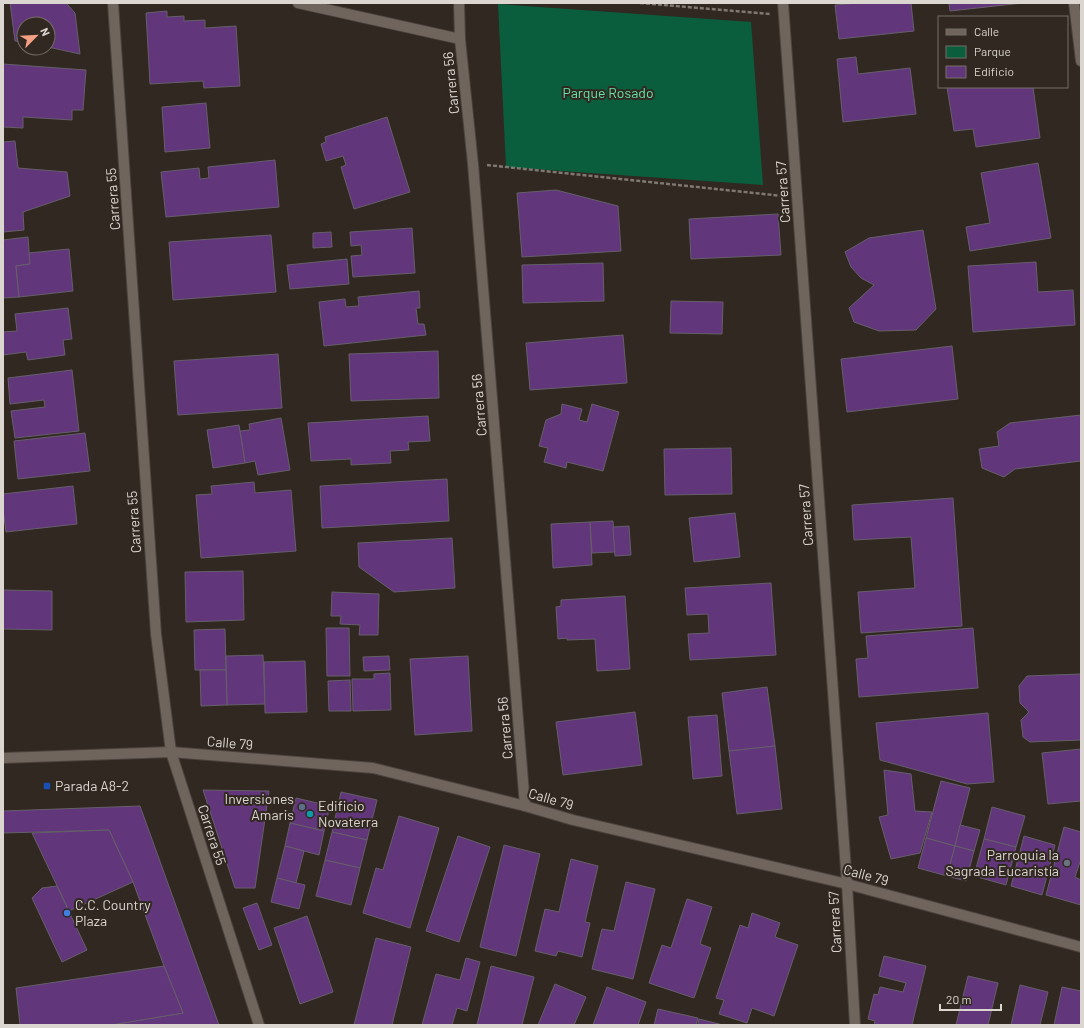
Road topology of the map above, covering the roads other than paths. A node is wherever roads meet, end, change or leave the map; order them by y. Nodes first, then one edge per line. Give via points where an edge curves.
1 (113, 3) edge
2 (298, 3) edge
3 (459, 3) edge
4 (782, 3) edge
5 (1074, 3) edge
6 (460, 39) junction
7 (1081, 61) edge
8 (171, 752) junction
9 (3, 758) edge
10 (525, 806) junction
11 (847, 884) junction
12 (1081, 947) edge
13 (259, 1025) edge
14 (855, 1025) edge

1 - 8 street, Carrera 55 via 156,634
2 - 6 street
3 - 6 street, Carrera 56
4 - 11 street, Carrera 57
5 - 7 street
6 - 10 street, Carrera 56 via 473,164
8 - 9 street, Calle 79
8 - 10 street, Calle 79 via 372,768
8 - 13 street, Carrera 55
10 - 11 street, Calle 79 via 573,820
11 - 12 street, Calle 79
11 - 14 street, Carrera 57

